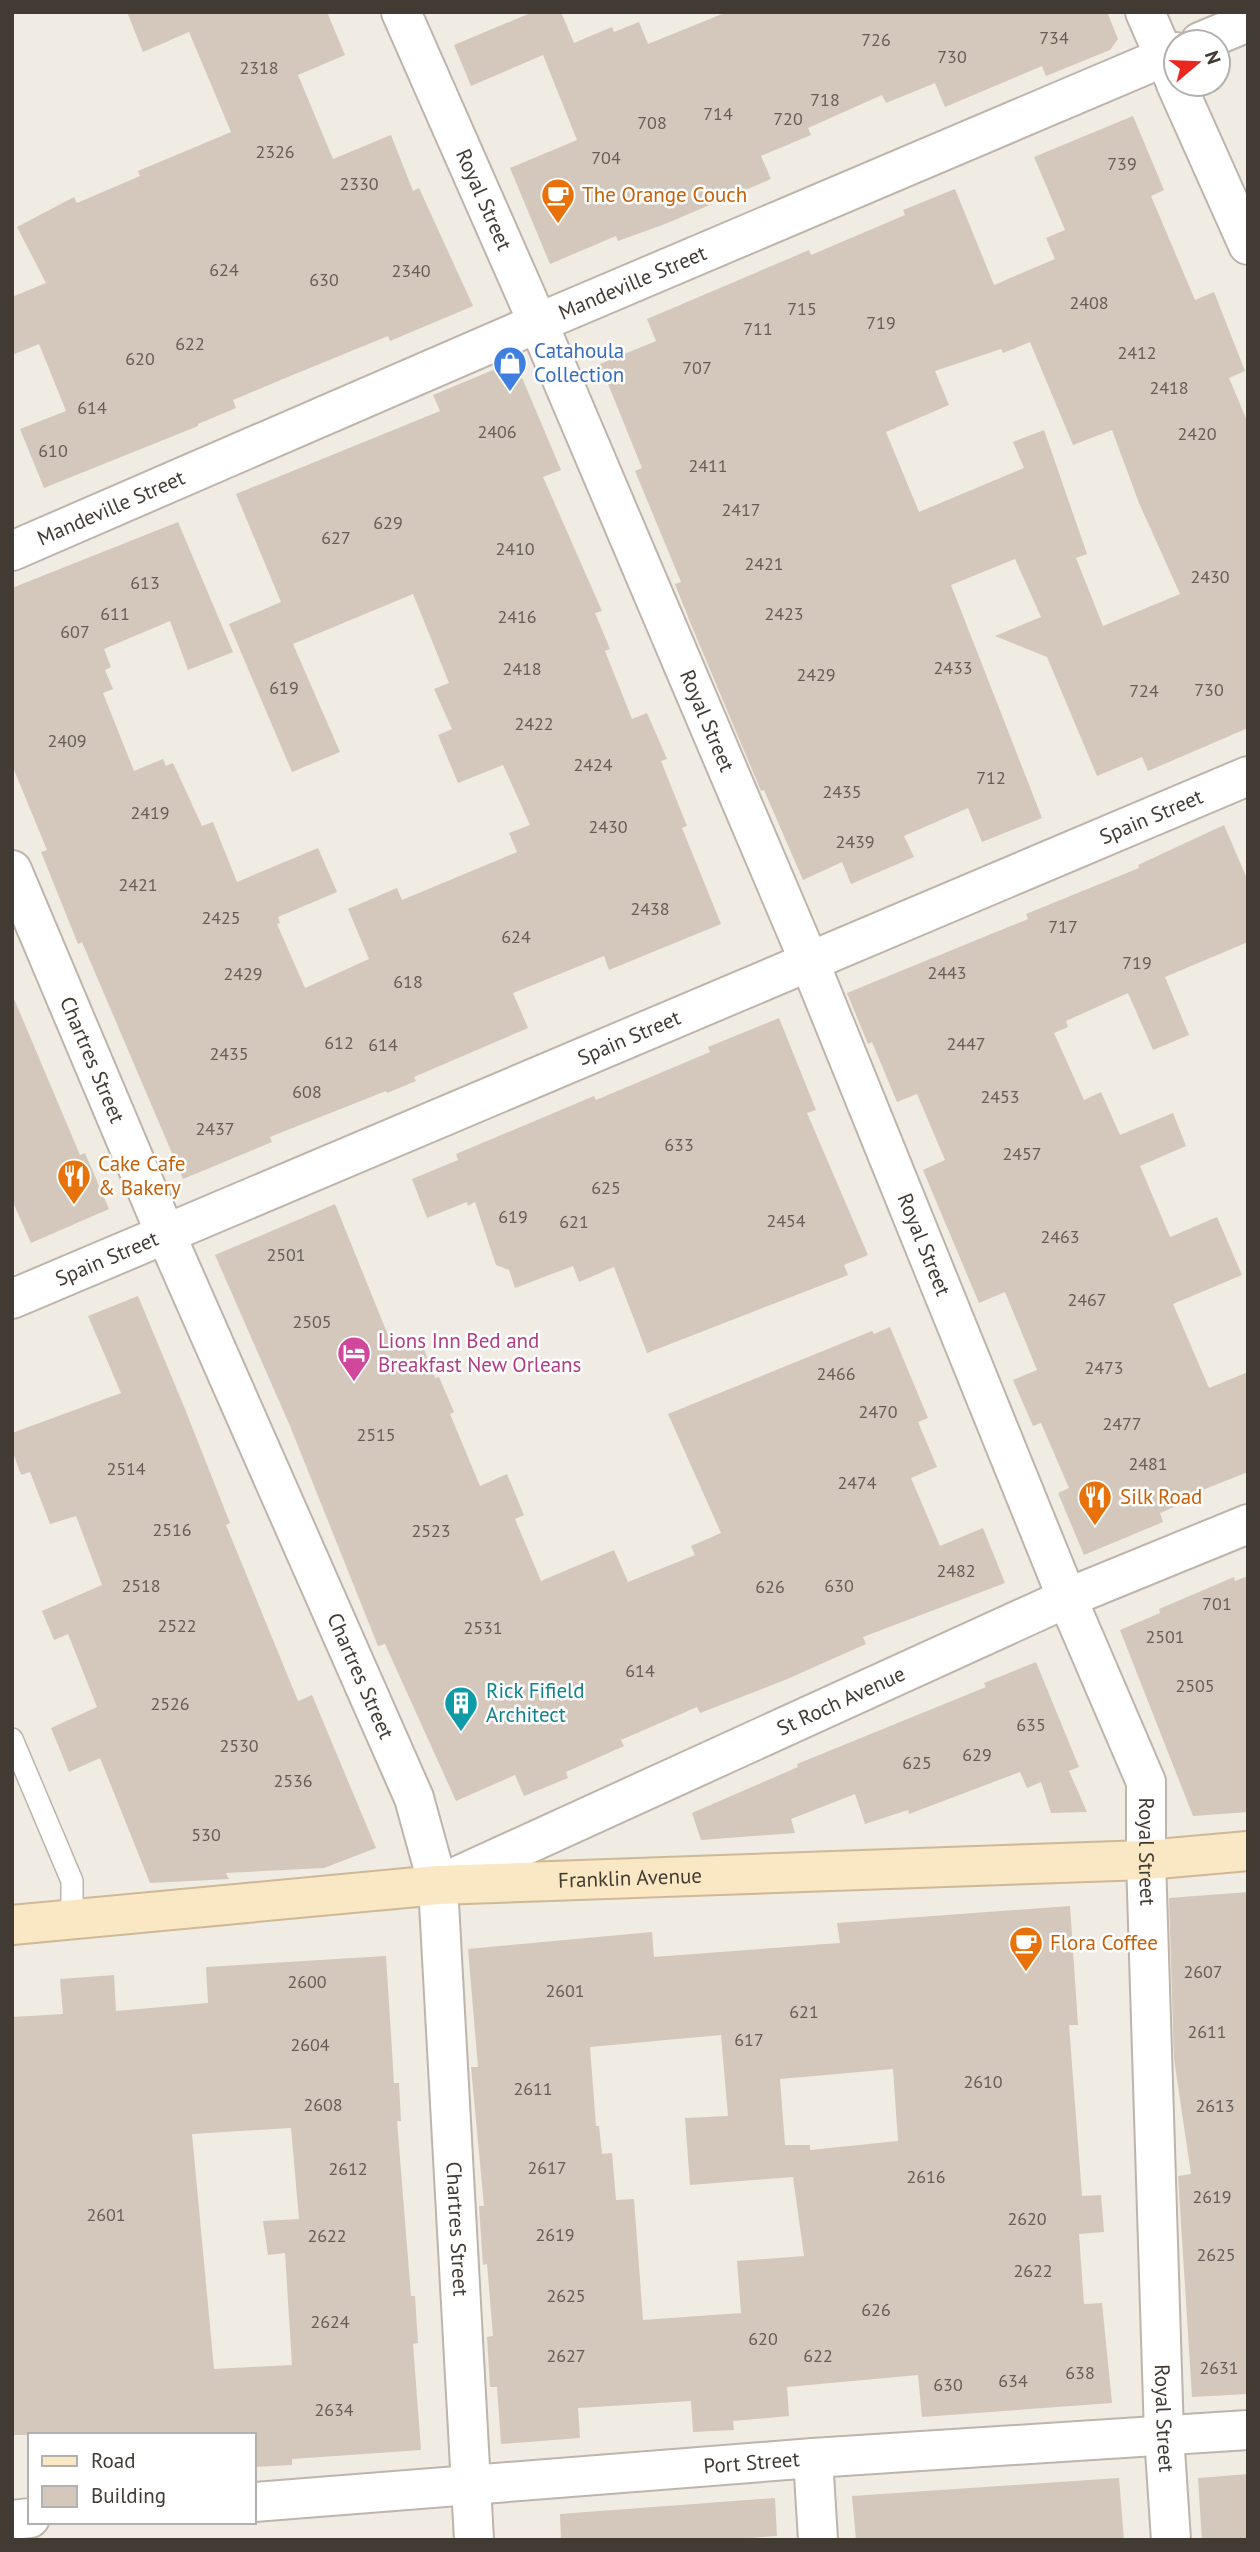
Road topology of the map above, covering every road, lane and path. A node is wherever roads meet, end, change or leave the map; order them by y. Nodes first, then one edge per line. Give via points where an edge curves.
1 (401, 12) edge
2 (1145, 12) edge
3 (1162, 47) edge
4 (1162, 73) edge
5 (1185, 98) edge
6 (1248, 245) edge
7 (538, 323) junction
8 (12, 551) edge
9 (1248, 776) edge
10 (12, 870) edge
11 (809, 961) junction
12 (166, 1236) junction
13 (12, 1299) edge
14 (1248, 1524) edge
15 (1067, 1598) junction
16 (12, 1739) edge
17 (1248, 1851) edge
18 (1146, 1860) junction
19 (438, 1885) junction
20 (72, 1919) junction
21 (12, 1925) edge
22 (1248, 2430) edge
23 (1164, 2435) junction
24 (813, 2458) junction
25 (470, 2486) junction
26 (256, 2502) edge
27 (474, 2540) edge
28 (818, 2540) edge
29 (1171, 2540) edge

1 - 7 street, Royal Street
2 - 3 street
4 - 7 street, Mandeville Street
5 - 6 street
7 - 8 street, Mandeville Street
7 - 11 street, Royal Street
9 - 11 street, Spain Street
10 - 12 street, Chartres Street
11 - 12 street, Spain Street
11 - 15 street, Royal Street
12 - 13 street, Spain Street
12 - 19 street, Chartres Street via 414,1798
14 - 15 street, St Roch Avenue
15 - 18 street, Royal Street via 1146,1782
15 - 19 street, St Roch Avenue
16 - 20 lane via 72,1881
17 - 18 street, Franklin Avenue
18 - 19 street, Franklin Avenue
18 - 23 street, Royal Street
19 - 20 street, Franklin Avenue
19 - 25 street, Chartres Street
20 - 21 street, Franklin Avenue
22 - 23 street, Port Street
23 - 24 street, Port Street
23 - 29 street, Royal Street
24 - 25 street, Port Street
24 - 28 street
25 - 26 street, Port Street
25 - 27 street, Chartres Street

